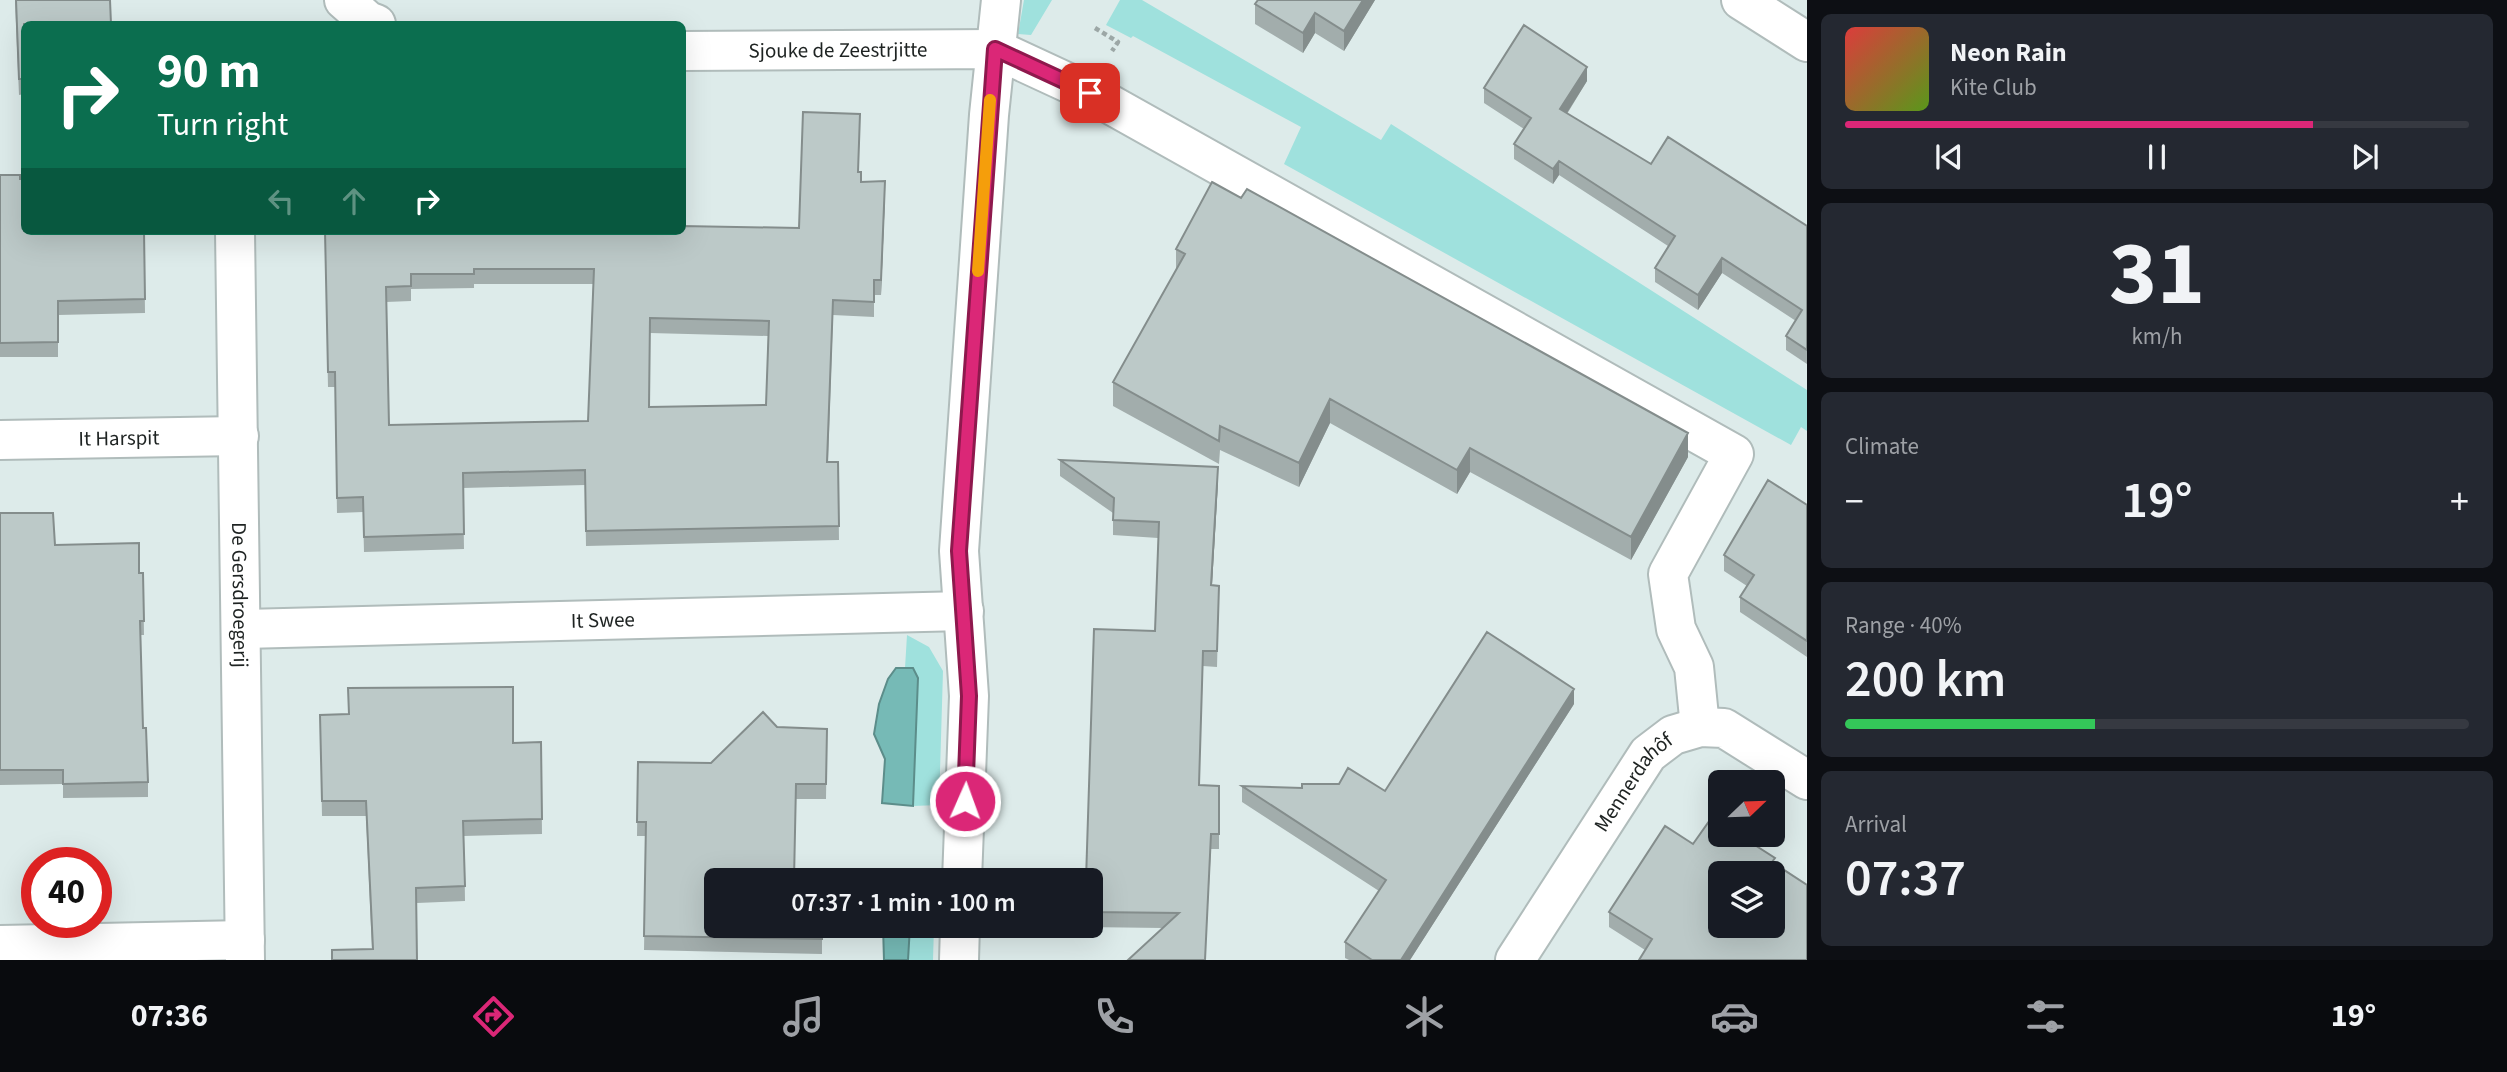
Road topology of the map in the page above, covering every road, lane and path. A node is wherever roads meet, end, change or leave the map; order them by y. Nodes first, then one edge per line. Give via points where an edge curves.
1 (344, 0) edge
2 (1001, 0) edge
3 (1741, 0) edge
4 (368, 21) edge
5 (1807, 42) edge
6 (995, 49) junction
7 (686, 51) edge
8 (235, 235) edge
9 (239, 436) junction
10 (0, 440) edge
11 (964, 611) junction
12 (241, 629) junction
13 (1700, 727) junction
14 (1807, 780) edge
15 (962, 868) edge
16 (960, 938) edge
17 (0, 946) edge
18 (245, 950) edge
19 (959, 960) edge
20 (1515, 960) edge

1 - 4 street
2 - 6 street
3 - 5 street
6 - 7 street, Sjouke de Zeestrjitte
6 - 11 street via 959,551
6 - 13 street via 1090,93 1734,454 1668,574 1676,629 1694,667
8 - 9 street, De Gersdroegerij
9 - 10 street, It Harspit
9 - 12 street, De Gersdroegerij
11 - 12 street, It Swee
11 - 15 street via 969,696
12 - 18 street, De Gersdroegerij
13 - 14 street, Mennerdahôf via 1724,728
13 - 20 street, Mennerdahôf via 1674,735 1648,754
16 - 19 street
17 - 18 street

